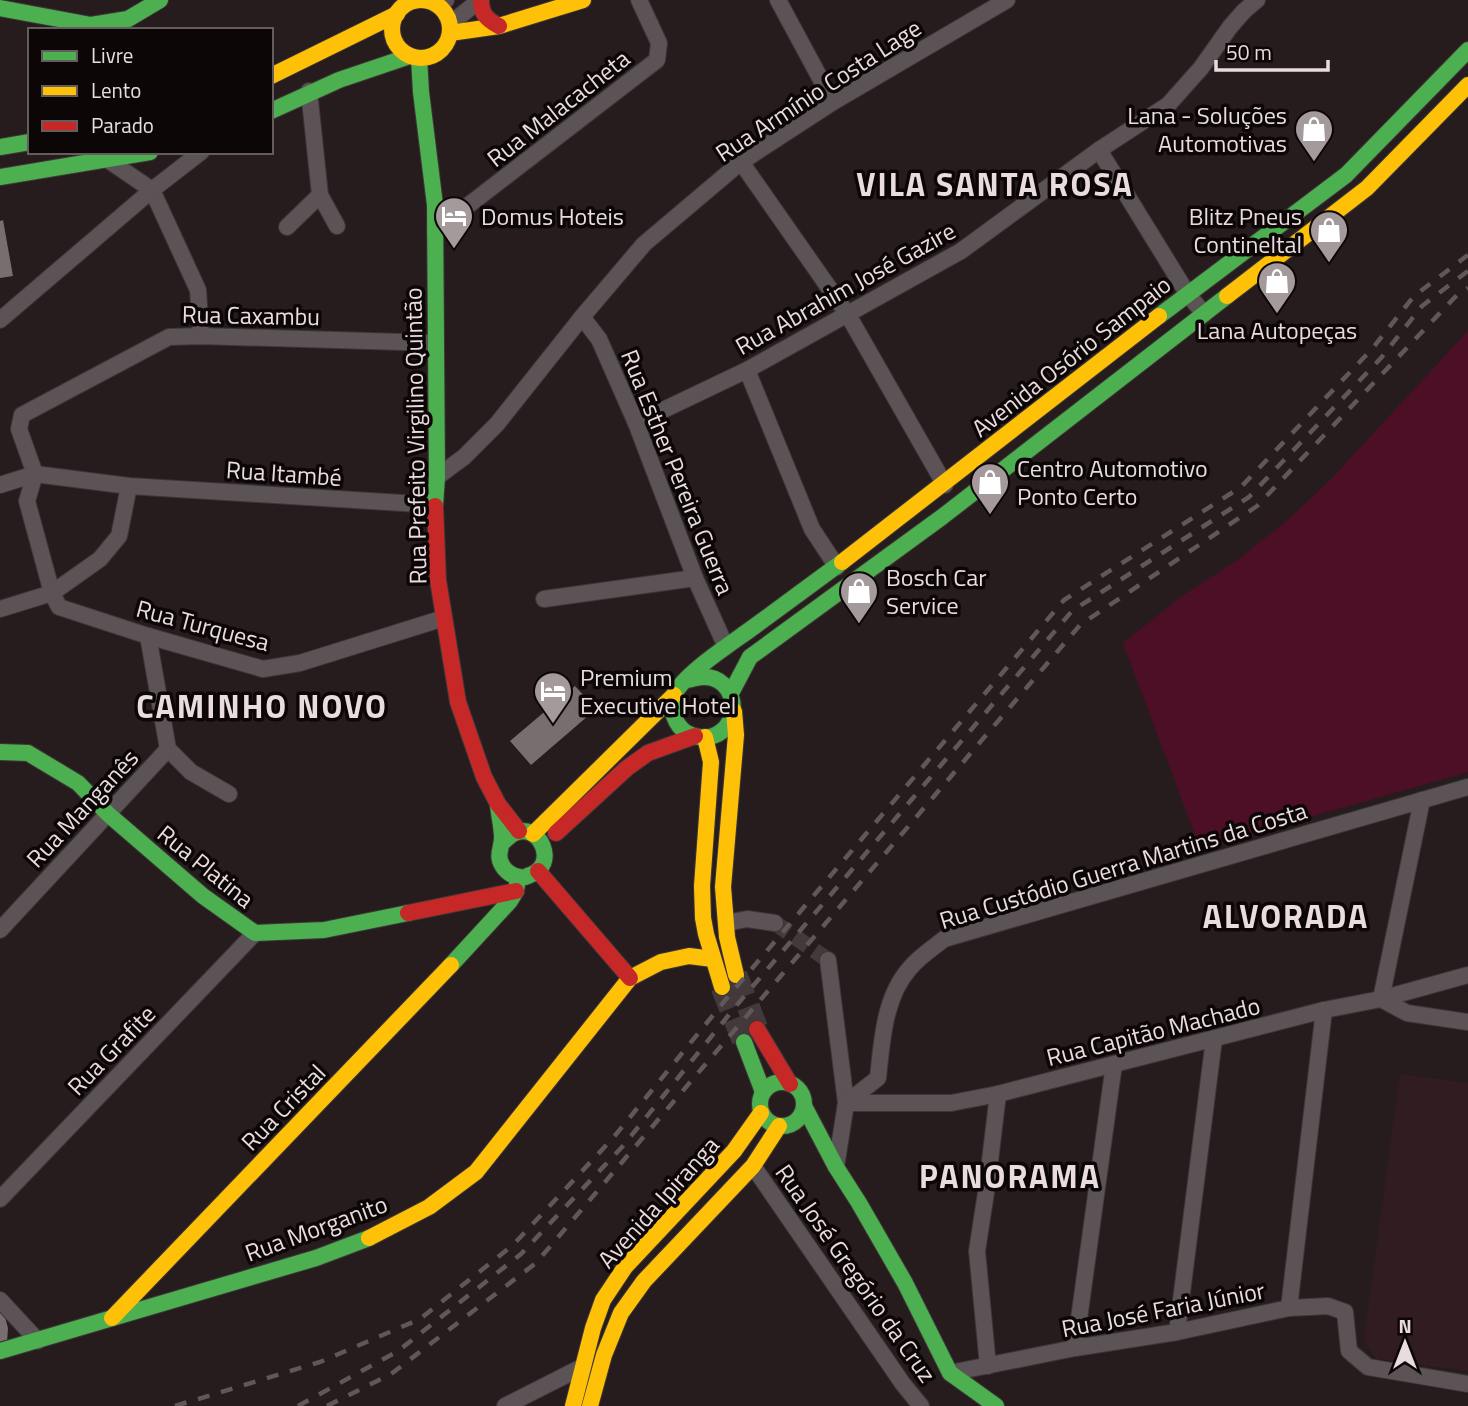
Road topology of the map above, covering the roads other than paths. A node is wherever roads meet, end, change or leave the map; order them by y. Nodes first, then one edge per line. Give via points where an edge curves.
1 (160, 0) edge
2 (481, 0) edge
3 (583, 0) edge
4 (639, 0) edge
5 (778, 0) edge
6 (1007, 0) edge
7 (1256, 0) edge
8 (434, 1) edge
9 (401, 7) edge
10 (0, 8) edge
11 (499, 26) junction
12 (450, 29) junction
13 (1468, 50) edge
14 (415, 57) junction
15 (273, 75) edge
16 (1468, 85) edge
17 (309, 91) junction
18 (833, 102) junction
19 (273, 110) edge
20 (28, 142) edge
21 (0, 147) edge
22 (1099, 150) junction
23 (139, 154) edge
24 (198, 154) edge
25 (108, 160) junction
26 (741, 162) junction
27 (0, 177) edge
28 (152, 190) junction
29 (320, 195) junction
30 (337, 226) dead end
31 (287, 227) dead end
32 (436, 231) junction
33 (1187, 293) junction
34 (1204, 314) junction
35 (848, 315) junction
36 (582, 317) junction
37 (0, 320) edge
38 (201, 336) junction
39 (435, 343) junction
40 (747, 370) junction
41 (636, 423) junction
42 (35, 474) junction
43 (437, 477) junction
44 (0, 485) edge
45 (945, 485) junction
46 (129, 486) junction
47 (435, 505) junction
48 (942, 517) junction
49 (837, 567) junction
50 (695, 578) junction
51 (52, 593) junction
52 (544, 599) dead end
53 (0, 609) edge
54 (444, 618) junction
55 (148, 636) junction
56 (726, 648) junction
57 (687, 680) junction
58 (674, 695) junction
59 (733, 698) junction
60 (700, 737) junction
61 (168, 749) junction
62 (0, 752) edge
63 (1468, 787) edge
64 (229, 794) dead end
65 (1422, 800) junction
66 (498, 804) junction
67 (108, 814) junction
68 (532, 836) junction
69 (502, 843) junction
70 (500, 862) junction
71 (538, 871) junction
72 (517, 884) junction
73 (494, 897) junction
74 (726, 923) junction
75 (775, 923) tunnel mouth
76 (486, 925) junction
77 (0, 930) edge
78 (255, 933) junction
79 (713, 959) junction
80 (828, 960) dead end
81 (736, 975) tunnel mouth
82 (1468, 975) edge
83 (630, 978) junction
84 (722, 987) tunnel mouth
85 (1381, 999) junction
86 (1324, 1010) junction
87 (1468, 1022) edge
88 (757, 1029) tunnel mouth
89 (1214, 1039) junction
90 (744, 1042) tunnel mouth
91 (1114, 1064) junction
92 (790, 1084) junction
93 (763, 1092) junction
94 (998, 1094) junction
95 (846, 1103) junction
96 (804, 1106) junction
97 (761, 1114) junction
98 (792, 1132) junction
99 (748, 1133) junction
100 (753, 1166) junction
101 (836, 1167) junction
102 (0, 1199) edge
103 (0, 1300) edge
104 (1289, 1308) junction
105 (111, 1319) junction
106 (1177, 1332) junction
107 (38, 1340) junction
108 (1075, 1348) junction
109 (0, 1351) edge
110 (988, 1366) junction
111 (582, 1367) junction
112 (950, 1373) junction
113 (1468, 1384) edge
114 (505, 1406) edge
115 (573, 1406) edge
116 (590, 1406) edge
117 (921, 1406) edge
118 (996, 1406) edge

1 - 10 street via 128,19 91,25
2 - 11 street via 483,16
2 - 12 street
3 - 11 street
4 - 32 street, Rua Malacacheta via 659,43 657,60
5 - 18 street
6 - 18 street, Rua Armínio Costa Lage
7 - 22 street, Rua Abrahim José Gazire via 1168,104
8 - 9 street
8 - 12 street
9 - 14 street via 393,33 402,51
9 - 15 street
11 - 12 street
12 - 14 street via 443,49 428,58
13 - 33 street, Avenida Osório Sampaio via 1346,174
14 - 17 street via 371,67
14 - 32 street, Rua Prefeito Virgilino Quintão
16 - 34 street, Avenida Osório Sampaio via 1367,188
17 - 19 street
17 - 29 street
18 - 26 street, Rua Armínio Costa Lage
20 - 21 street
22 - 33 street
22 - 35 street, Rua Abrahim José Gazire via 961,251
23 - 25 street
24 - 28 street
25 - 27 street
25 - 28 street
26 - 35 street
26 - 36 street, Rua Armínio Costa Lage via 644,244
28 - 37 street
28 - 38 street via 198,290
29 - 30 street
29 - 31 street
32 - 39 street, Rua Prefeito Virgilino Quintão
33 - 34 street
33 - 45 street, Avenida Osório Sampaio
34 - 48 street, Avenida Osório Sampaio
35 - 40 street, Rua Abrahim José Gazire
35 - 45 street
36 - 41 street, Rua Esther Pereira Guerra via 599,339
36 - 43 street, Rua Armínio Costa Lage via 497,424
38 - 39 street, Rua Caxambu
38 - 42 street, Rua Caxambu via 169,337 22,415 19,429
39 - 43 street, Rua Prefeito Virgilino Quintão
40 - 41 street, Rua Abrahim José Gazire
40 - 49 street via 812,529
41 - 50 street, Rua Esther Pereira Guerra
42 - 44 street
42 - 46 street, Rua Itambé
42 - 51 street via 27,501
43 - 47 street, Rua Prefeito Virgilino Quintão
45 - 48 street via 949,499
45 - 49 street, Avenida Osório Sampaio
46 - 47 street, Rua Itambé
46 - 51 street via 119,536 100,559
47 - 54 street, Rua Prefeito Virgilino Quintão
48 - 59 street, Avenida Osório Sampaio via 750,657
49 - 56 street, Avenida Osório Sampaio
50 - 52 street
50 - 56 street, Rua Esther Pereira Guerra
51 - 53 street
51 - 55 street, Rua Turquesa via 59,607
54 - 55 street, Rua Turquesa via 300,663 263,669
54 - 66 street, Rua Prefeito Virgilino Quintão via 458,702
55 - 61 street, Rua Manganês
56 - 57 street, Avenida Osório Sampaio
57 - 58 street
57 - 59 street via 697,676 717,679
58 - 60 street via 673,715 678,724
58 - 68 street
59 - 60 street via 730,723 715,735
59 - 74 street via 736,735 723,887
60 - 68 street via 648,753
60 - 79 street via 711,762 702,886
61 - 64 street, Rua Manganês via 191,772
61 - 67 street, Rua Manganês
62 - 67 street, Rua Platina via 28,753 78,783
63 - 65 street, Rua Custódio Guerra Martins da Costa
65 - 85 street
65 - 95 street, Rua Custódio Guerra Martins da Costa via 944,939 911,966 895,989 877,1078
66 - 68 street, Rua Prefeito Virgilino Quintão
66 - 69 street, Rua Prefeito Virgilino Quintão
67 - 77 street, Rua Manganês
67 - 78 street, Rua Platina via 203,896
68 - 69 street via 512,833
68 - 71 street via 545,851
69 - 70 street
70 - 72 street
70 - 73 street
71 - 72 street
71 - 83 street
72 - 73 street, Rua Platina
72 - 76 street, Rua Cristal via 510,901
73 - 76 street, Rua Cristal
73 - 78 street, Rua Platina via 324,930
74 - 75 street via 747,919
74 - 81 street
76 - 105 street, Rua Cristal
78 - 102 street, Rua Grafite
79 - 83 street, Rua Morganito via 689,956 661,962
79 - 84 street
80 - 95 street
82 - 85 street, Rua Capitão Machado
83 - 105 street, Rua Morganito via 475,1171 429,1207 316,1258
85 - 86 street, Rua Capitão Machado
85 - 87 street via 1407,1013
86 - 89 street, Rua Capitão Machado
86 - 104 street
88 - 92 street
89 - 91 street, Rua Capitão Machado
89 - 106 street
90 - 93 street
91 - 94 street, Rua Capitão Machado
91 - 108 street
92 - 93 street via 775,1083
92 - 96 street via 801,1093
93 - 97 street
94 - 95 street, Rua Capitão Machado via 951,1103
94 - 110 street via 977,1251
95 - 101 street
96 - 98 street
96 - 101 street
97 - 98 street via 771,1124
97 - 99 street, Avenida Ipiranga
98 - 100 street, Avenida Ipiranga
98 - 101 street
99 - 100 street
99 - 111 street, Avenida Ipiranga via 625,1267 603,1300
100 - 116 street, Avenida Ipiranga via 644,1281 621,1313
100 - 117 street, Rua José Gregório da Cruz
101 - 112 street via 905,1283
103 - 107 street
104 - 106 street, Rua José Faria Júnior
104 - 113 street, Rua José Faria Júnior via 1328,1306 1345,1312 1349,1351 1368,1367
105 - 107 street, Rua Morganito
106 - 108 street, Rua José Faria Júnior
107 - 109 street, Rua Morganito
108 - 110 street, Rua José Faria Júnior
110 - 112 street, Rua José Faria Júnior
111 - 114 street
111 - 115 street, Avenida Ipiranga
112 - 118 street

